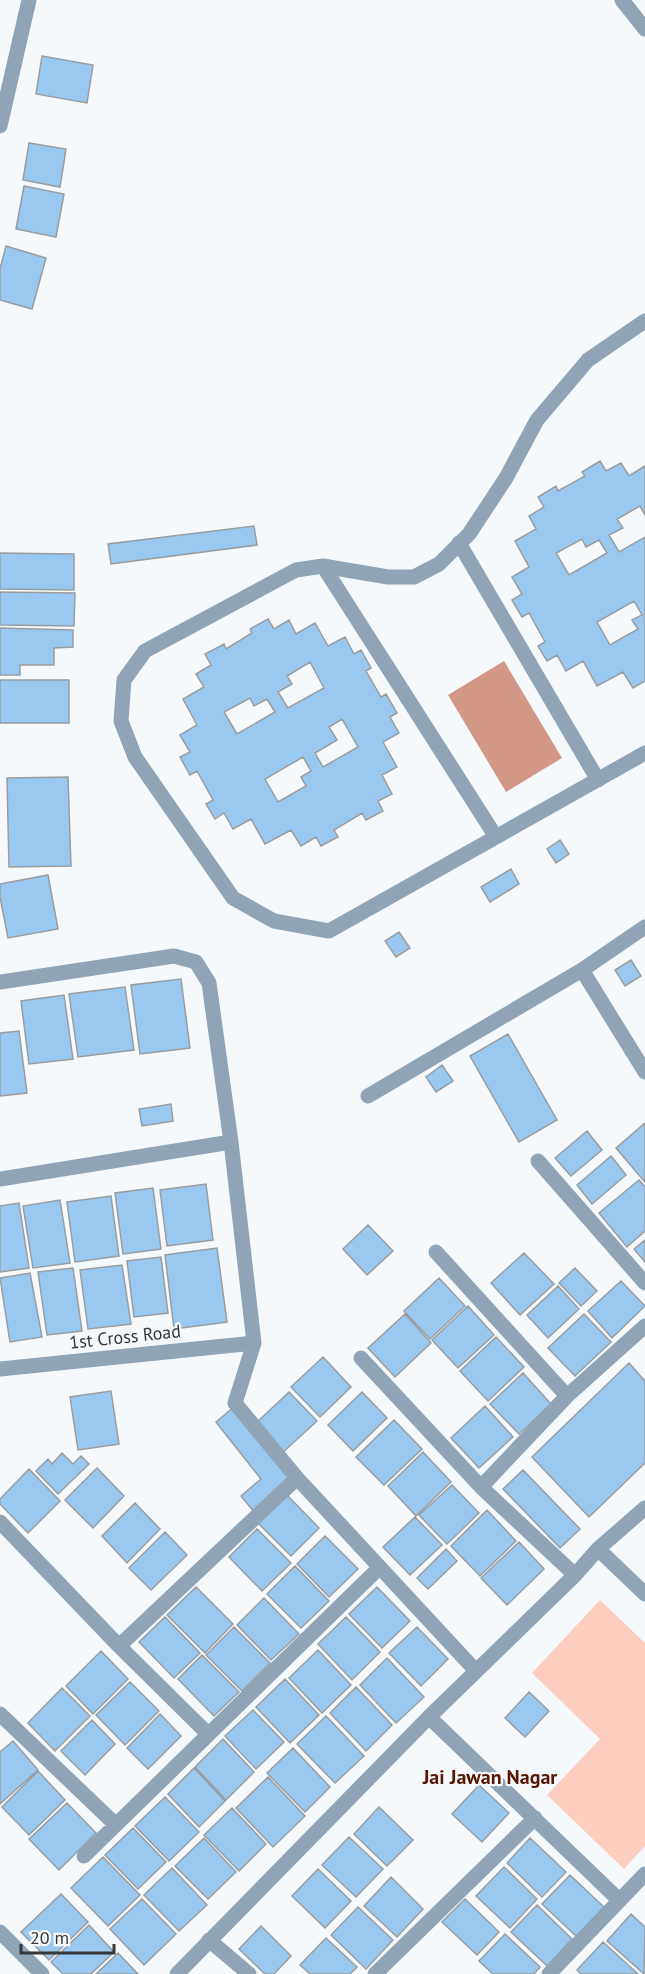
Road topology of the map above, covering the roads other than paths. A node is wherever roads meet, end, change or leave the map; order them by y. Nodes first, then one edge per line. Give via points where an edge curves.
1 (29, 0) edge
2 (628, 2) edge
3 (645, 29) edge
4 (0, 126) edge
5 (645, 321) edge
6 (459, 543) junction
7 (322, 567) junction
8 (645, 753) edge
9 (598, 780) junction
10 (496, 837) junction
11 (645, 927) edge
12 (582, 970) junction
13 (0, 982) edge
14 (645, 1072) edge
15 (368, 1096) dead end
16 (231, 1142) junction
17 (538, 1161) dead end
18 (0, 1179) edge
19 (436, 1252) dead end
20 (645, 1283) edge
21 (645, 1326) edge
22 (254, 1343) junction
23 (361, 1358) dead end
24 (0, 1369) edge
25 (567, 1396) junction
26 (297, 1478) junction
27 (481, 1487) junction
28 (645, 1508) edge
29 (0, 1522) edge
30 (598, 1549) junction
31 (379, 1568) junction
32 (575, 1575) junction
33 (645, 1594) edge
34 (119, 1646) junction
35 (477, 1671) junction
36 (0, 1714) edge
37 (429, 1717) junction
38 (208, 1734) junction
39 (535, 1818) junction
40 (116, 1825) junction
41 (84, 1856) dead end
42 (645, 1874) edge
43 (619, 1900) junction
44 (0, 1932) edge
45 (210, 1940) junction
46 (42, 1974) edge
47 (177, 1974) edge
48 (249, 1974) edge
49 (375, 1974) edge
50 (549, 1974) edge

1 - 4 street
2 - 3 street
5 - 6 street via 588,360 537,420 506,478
6 - 7 street via 439,564 414,577
6 - 9 street
7 - 10 street
7 - 10 street via 296,570 145,651 124,680 121,721 135,757 233,898 274,921 329,931
8 - 9 street
9 - 10 street
11 - 12 street
12 - 14 street
12 - 15 street
13 - 16 street via 174,956 196,962 209,983
16 - 18 street
16 - 22 street
17 - 20 street
19 - 25 street
21 - 25 street
22 - 24 street, 1st Cross Road
22 - 26 street via 235,1403
23 - 27 street
25 - 27 street
26 - 31 street
26 - 34 street
27 - 32 street
28 - 30 street
29 - 34 street
30 - 32 street
30 - 33 street
31 - 35 street
31 - 38 street
32 - 35 street
34 - 38 street
35 - 37 street
36 - 40 street
37 - 39 street
37 - 45 street
38 - 40 street
39 - 43 street
39 - 49 street
40 - 41 street
42 - 43 street
43 - 50 street
44 - 46 street
45 - 47 street
45 - 48 street

